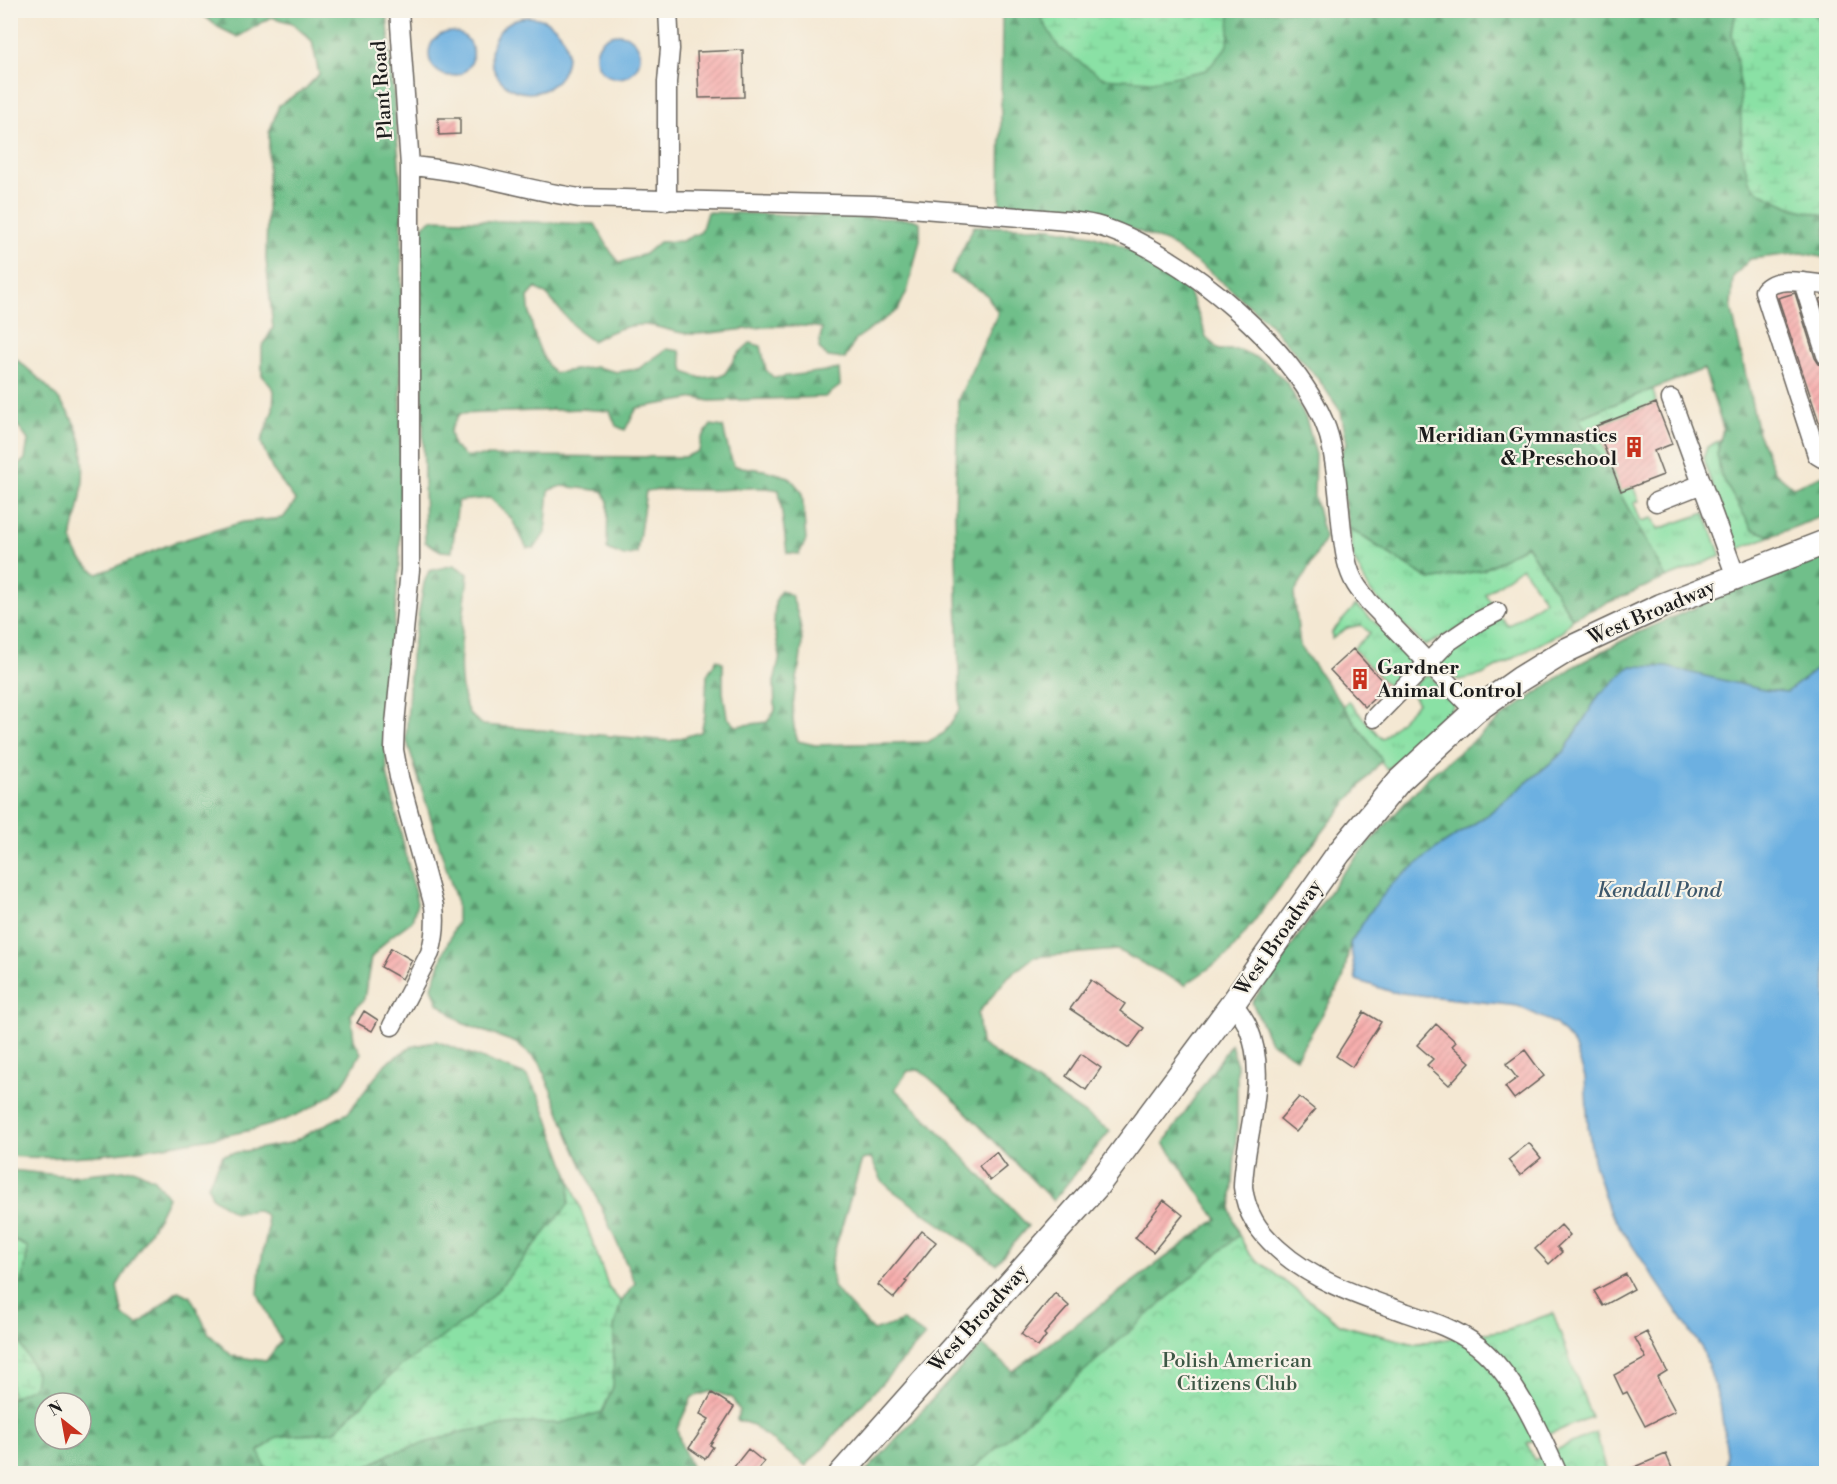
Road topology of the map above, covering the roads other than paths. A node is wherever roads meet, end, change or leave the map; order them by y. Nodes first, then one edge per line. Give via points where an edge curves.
1 (399, 10) edge
2 (668, 10) edge
3 (410, 166) junction
4 (667, 201) junction
5 (1803, 282) junction
6 (1827, 285) edge
7 (1827, 355) edge
8 (1671, 399) dead end
9 (1827, 457) edge
10 (1702, 484) junction
11 (1656, 502) dead end
12 (1827, 542) edge
13 (1736, 577) junction
14 (1497, 612) dead end
15 (1428, 663) junction
16 (1475, 711) junction
17 (1374, 718) dead end
18 (1233, 1004) junction
19 (392, 1026) dead end
20 (841, 1473) edge
21 (1558, 1473) edge

1 - 3 street, Plant Road
2 - 4 street
3 - 4 street via 450,171 543,193
3 - 19 street, Plant Road via 410,570 394,750 435,918 430,953
4 - 15 street via 874,205 1068,221 1095,225 1156,252 1204,283 1259,332 1286,360 1315,400 1332,444 1347,565 1355,584
5 - 6 street
5 - 7 street
5 - 9 street via 1765,288 1764,295 1817,455
8 - 10 street
10 - 11 street
10 - 13 street
12 - 13 main road, West Broadway
13 - 16 main road, West Broadway via 1661,606 1568,650
14 - 15 street via 1458,634
15 - 16 street
15 - 17 street
16 - 18 main road, West Broadway via 1399,781 1339,853
18 - 20 main road, West Broadway via 1097,1186
18 - 21 street via 1248,1025 1256,1062 1243,1187 1244,1200 1257,1226 1283,1254 1312,1274 1459,1332 1479,1347 1494,1361 1522,1403

